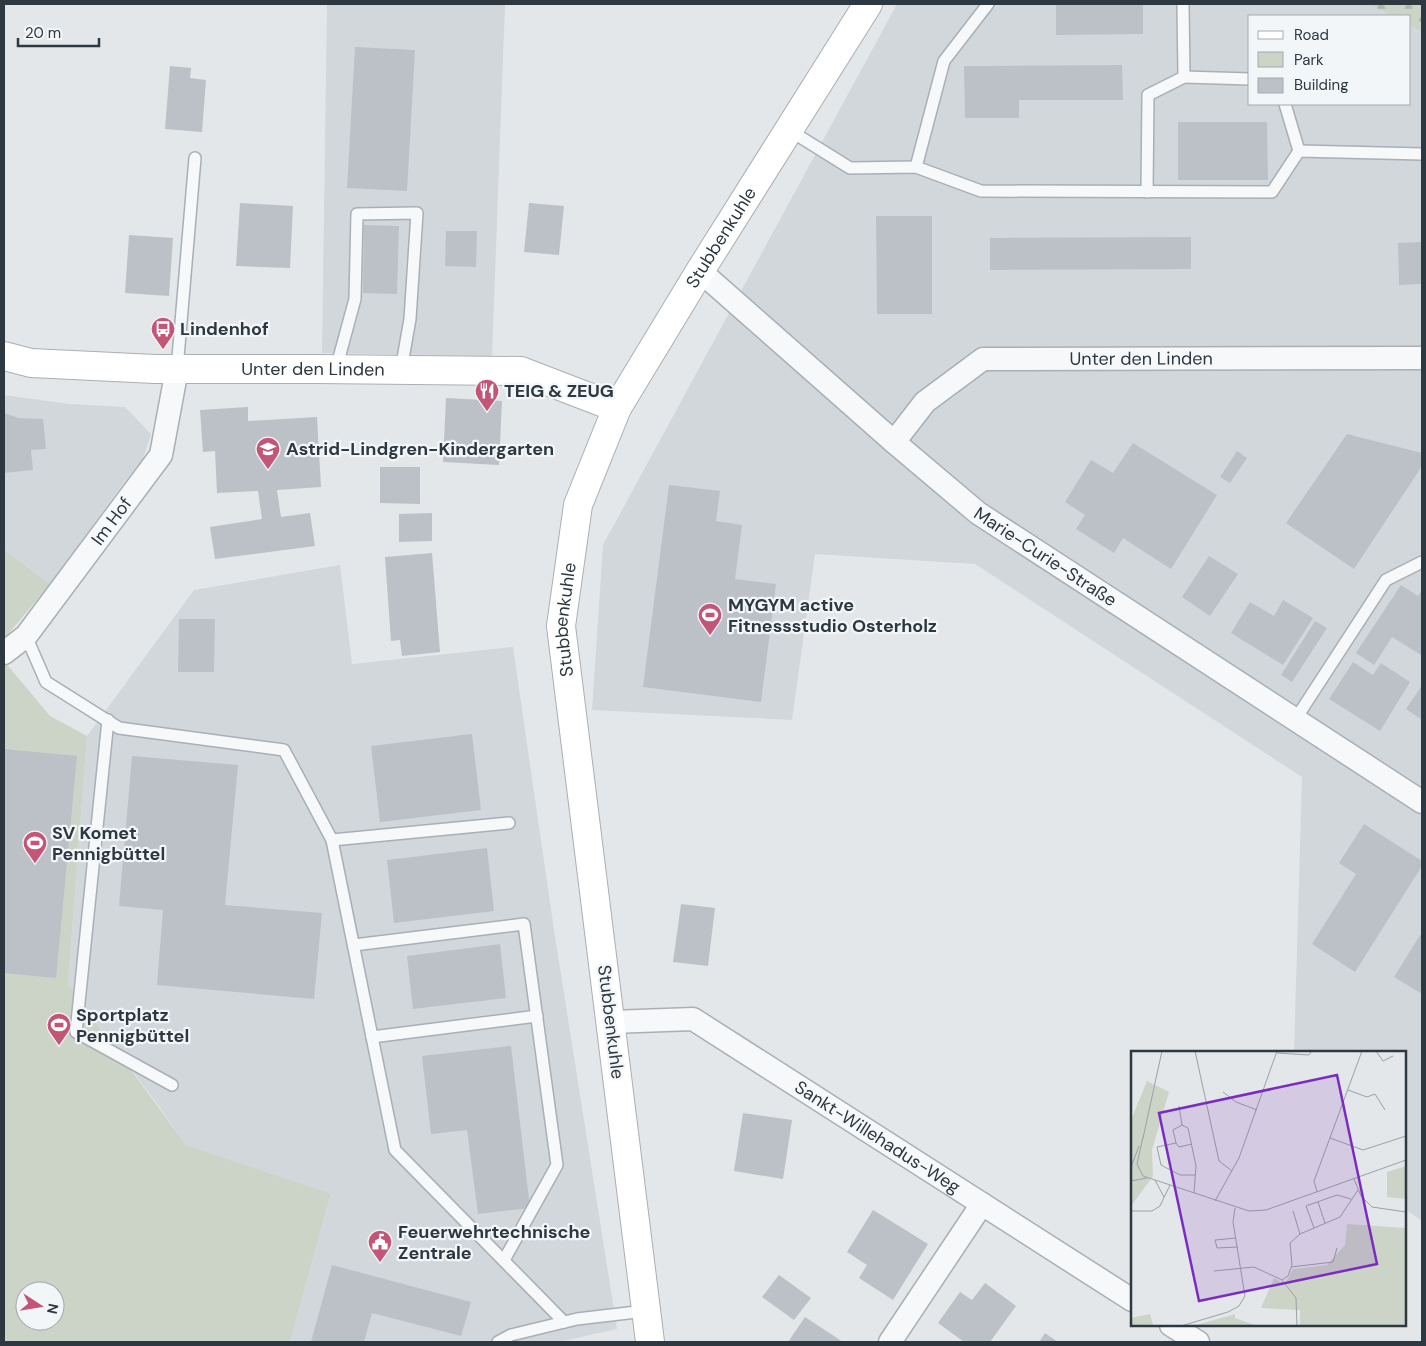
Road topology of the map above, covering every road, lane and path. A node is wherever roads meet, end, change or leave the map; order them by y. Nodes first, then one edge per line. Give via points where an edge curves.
1 (868, 4) edge
2 (988, 4) edge
3 (1183, 4) edge
4 (1184, 78) junction
5 (1248, 79) edge
6 (1285, 105) edge
7 (789, 130) junction
8 (1299, 151) junction
9 (1422, 154) edge
10 (196, 158) dead end
11 (916, 167) junction
12 (1147, 192) junction
13 (700, 271) junction
14 (4, 356) edge
15 (1422, 358) edge
16 (177, 369) junction
17 (336, 369) junction
18 (401, 370) junction
19 (617, 408) junction
20 (894, 442) junction
21 (1422, 562) edge
22 (26, 636) junction
23 (4, 653) edge
24 (108, 720) junction
25 (1295, 720) junction
26 (1422, 802) edge
27 (509, 823) dead end
28 (332, 840) junction
29 (354, 945) junction
30 (537, 1016) junction
31 (611, 1022) junction
32 (372, 1037) junction
33 (172, 1085) dead end
34 (982, 1204) junction
35 (504, 1260) junction
36 (1131, 1299) edge
37 (646, 1311) junction
38 (564, 1322) junction
39 (1172, 1326) edge
40 (498, 1342) edge
41 (650, 1342) edge
42 (890, 1342) edge
43 (1198, 1342) edge

1 - 7 main road, Stubbenkuhle
2 - 11 lane via 944,61
3 - 4 lane
4 - 5 lane
4 - 12 lane via 1148,95
6 - 8 lane
7 - 11 lane via 850,168
7 - 13 main road, Stubbenkuhle
8 - 9 lane
8 - 12 lane via 1272,192
10 - 16 lane
11 - 12 lane via 981,191
13 - 19 main road, Stubbenkuhle
13 - 20 street, Marie-Curie-Straße
14 - 16 main road, Unter den Linden via 31,363
15 - 20 street, Unter den Linden via 983,360 925,402
16 - 17 main road, Unter den Linden
16 - 22 street, Im Hof via 162,455
17 - 18 main road, Unter den Linden
17 - 18 lane via 355,299 357,214 416,213 410,319
18 - 19 main road, Unter den Linden via 521,370
19 - 31 main road, Stubbenkuhle via 578,505 561,626
20 - 25 street, Marie-Curie-Straße via 978,513
21 - 25 lane via 1386,580
22 - 23 street, Im Hof
22 - 24 lane via 46,682
24 - 28 lane via 119,728 284,750
24 - 33 lane via 76,1032
25 - 26 street, Marie-Curie-Straße
27 - 28 lane
28 - 29 lane
29 - 30 lane via 524,924
29 - 32 lane
30 - 32 lane
30 - 35 lane via 557,1165
31 - 34 street, Sankt-Willehadus-Weg via 693,1019
31 - 37 main road, Stubbenkuhle
32 - 35 lane via 396,1150
34 - 36 street, Sankt-Willehadus-Weg
34 - 42 street
35 - 38 lane
37 - 38 lane
37 - 41 main road, Stubbenkuhle
38 - 40 lane via 511,1335
39 - 43 street

